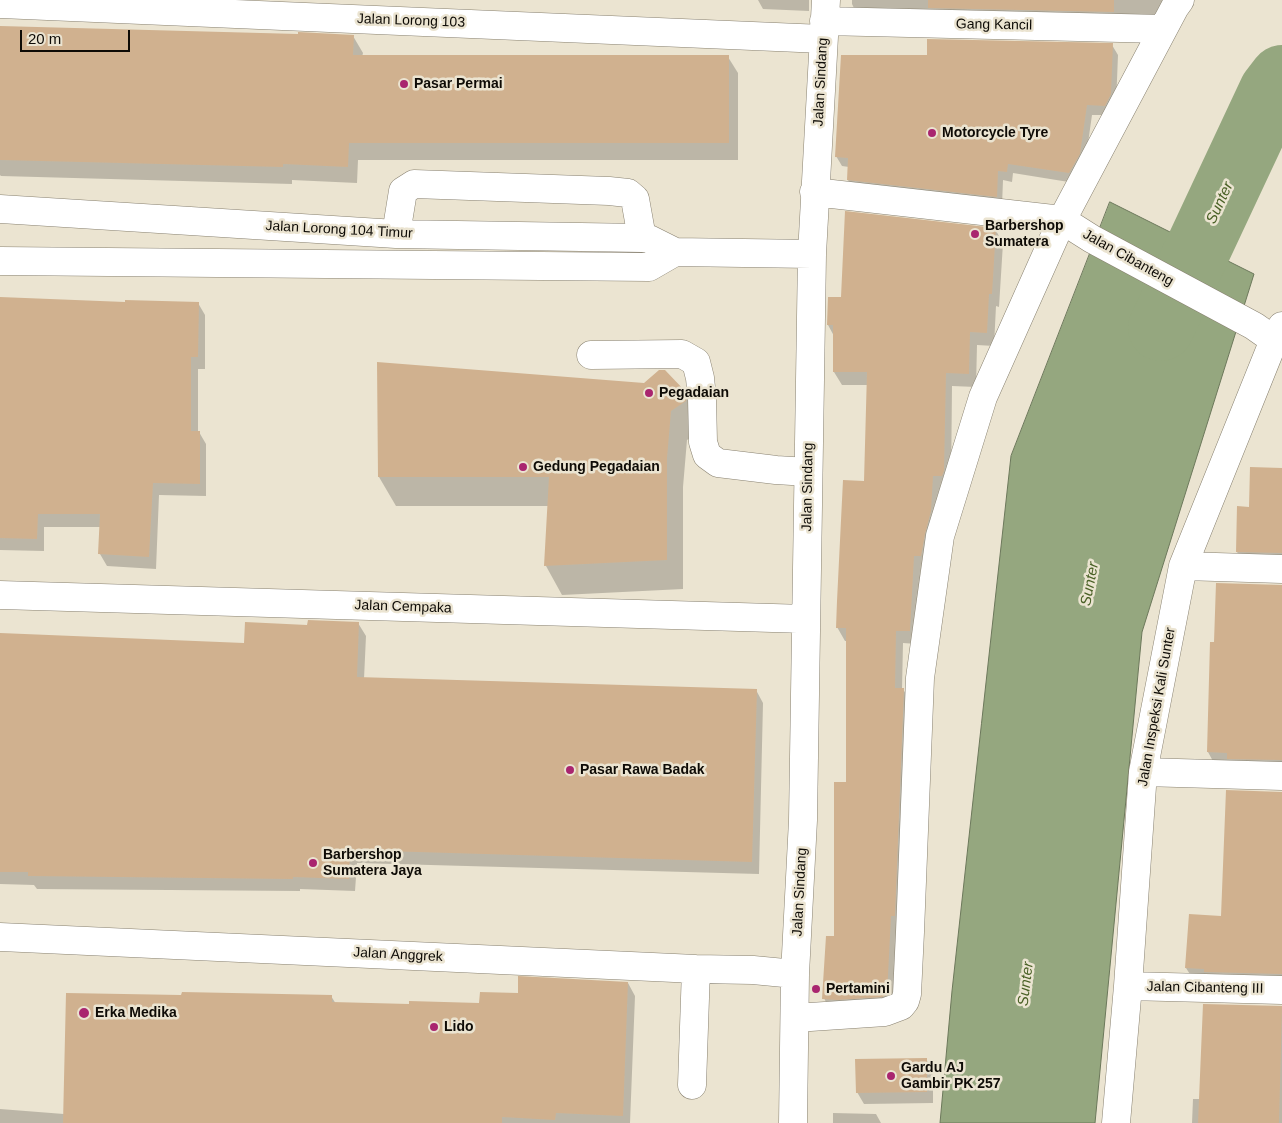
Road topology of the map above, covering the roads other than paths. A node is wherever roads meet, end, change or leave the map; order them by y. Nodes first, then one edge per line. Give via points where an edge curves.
1 (1180, 0) edge
2 (0, 4) edge
3 (824, 20) edge
4 (1163, 29) junction
5 (814, 192) junction
6 (0, 209) edge
7 (1062, 220) junction
8 (396, 234) junction
9 (642, 238) junction
10 (675, 252) junction
11 (812, 254) junction
12 (0, 260) edge
13 (1273, 334) edge
14 (591, 356) dead end
15 (808, 472) junction
16 (1183, 566) junction
17 (1282, 570) edge
18 (0, 595) edge
19 (806, 619) junction
20 (1143, 772) junction
21 (1282, 776) edge
22 (0, 937) edge
23 (696, 969) junction
24 (795, 974) junction
25 (1128, 986) junction
26 (1282, 990) edge
27 (795, 1018) junction
28 (692, 1085) dead end
29 (793, 1123) edge
30 (1116, 1123) edge

1 - 4 street
2 - 3 street, Jalan Lorong 103
3 - 4 street, Gang Kancil
3 - 5 street, Jalan Sindang
4 - 7 street
5 - 7 street, Jalan Cibanteng
5 - 11 street, Jalan Sindang
6 - 8 street, Jalan Lorong 104 Timur
7 - 13 street, Jalan Cibanteng
7 - 27 street via 983,397 940,536 920,678 905,1001 885,1012
8 - 9 street, Jalan Lorong 104 Timur
8 - 9 street via 403,191 414,184 628,193 635,199
9 - 10 street, Jalan Lorong 104 Timur
10 - 11 street, Jalan Lorong 104 Timur
10 - 12 street via 649,267
11 - 15 street, Jalan Sindang
13 - 16 street, Jalan Inspeksi Kali Sunter
14 - 15 street via 682,354 696,362 700,378 703,442 707,455 718,463
15 - 19 street, Jalan Sindang
16 - 17 street
16 - 20 street, Jalan Inspeksi Kali Sunter
18 - 19 street, Jalan Cempaka
19 - 24 street, Jalan Sindang via 803,820
20 - 21 street
20 - 25 street, Jalan Inspeksi Kali Sunter
22 - 23 street, Jalan Anggrek
23 - 24 street, Jalan Anggrek
23 - 28 street
24 - 27 street, Jalan Sindang
25 - 26 street, Jalan Cibanteng III
25 - 30 street, Jalan Inspeksi Kali Sunter
27 - 29 street, Jalan Sindang

